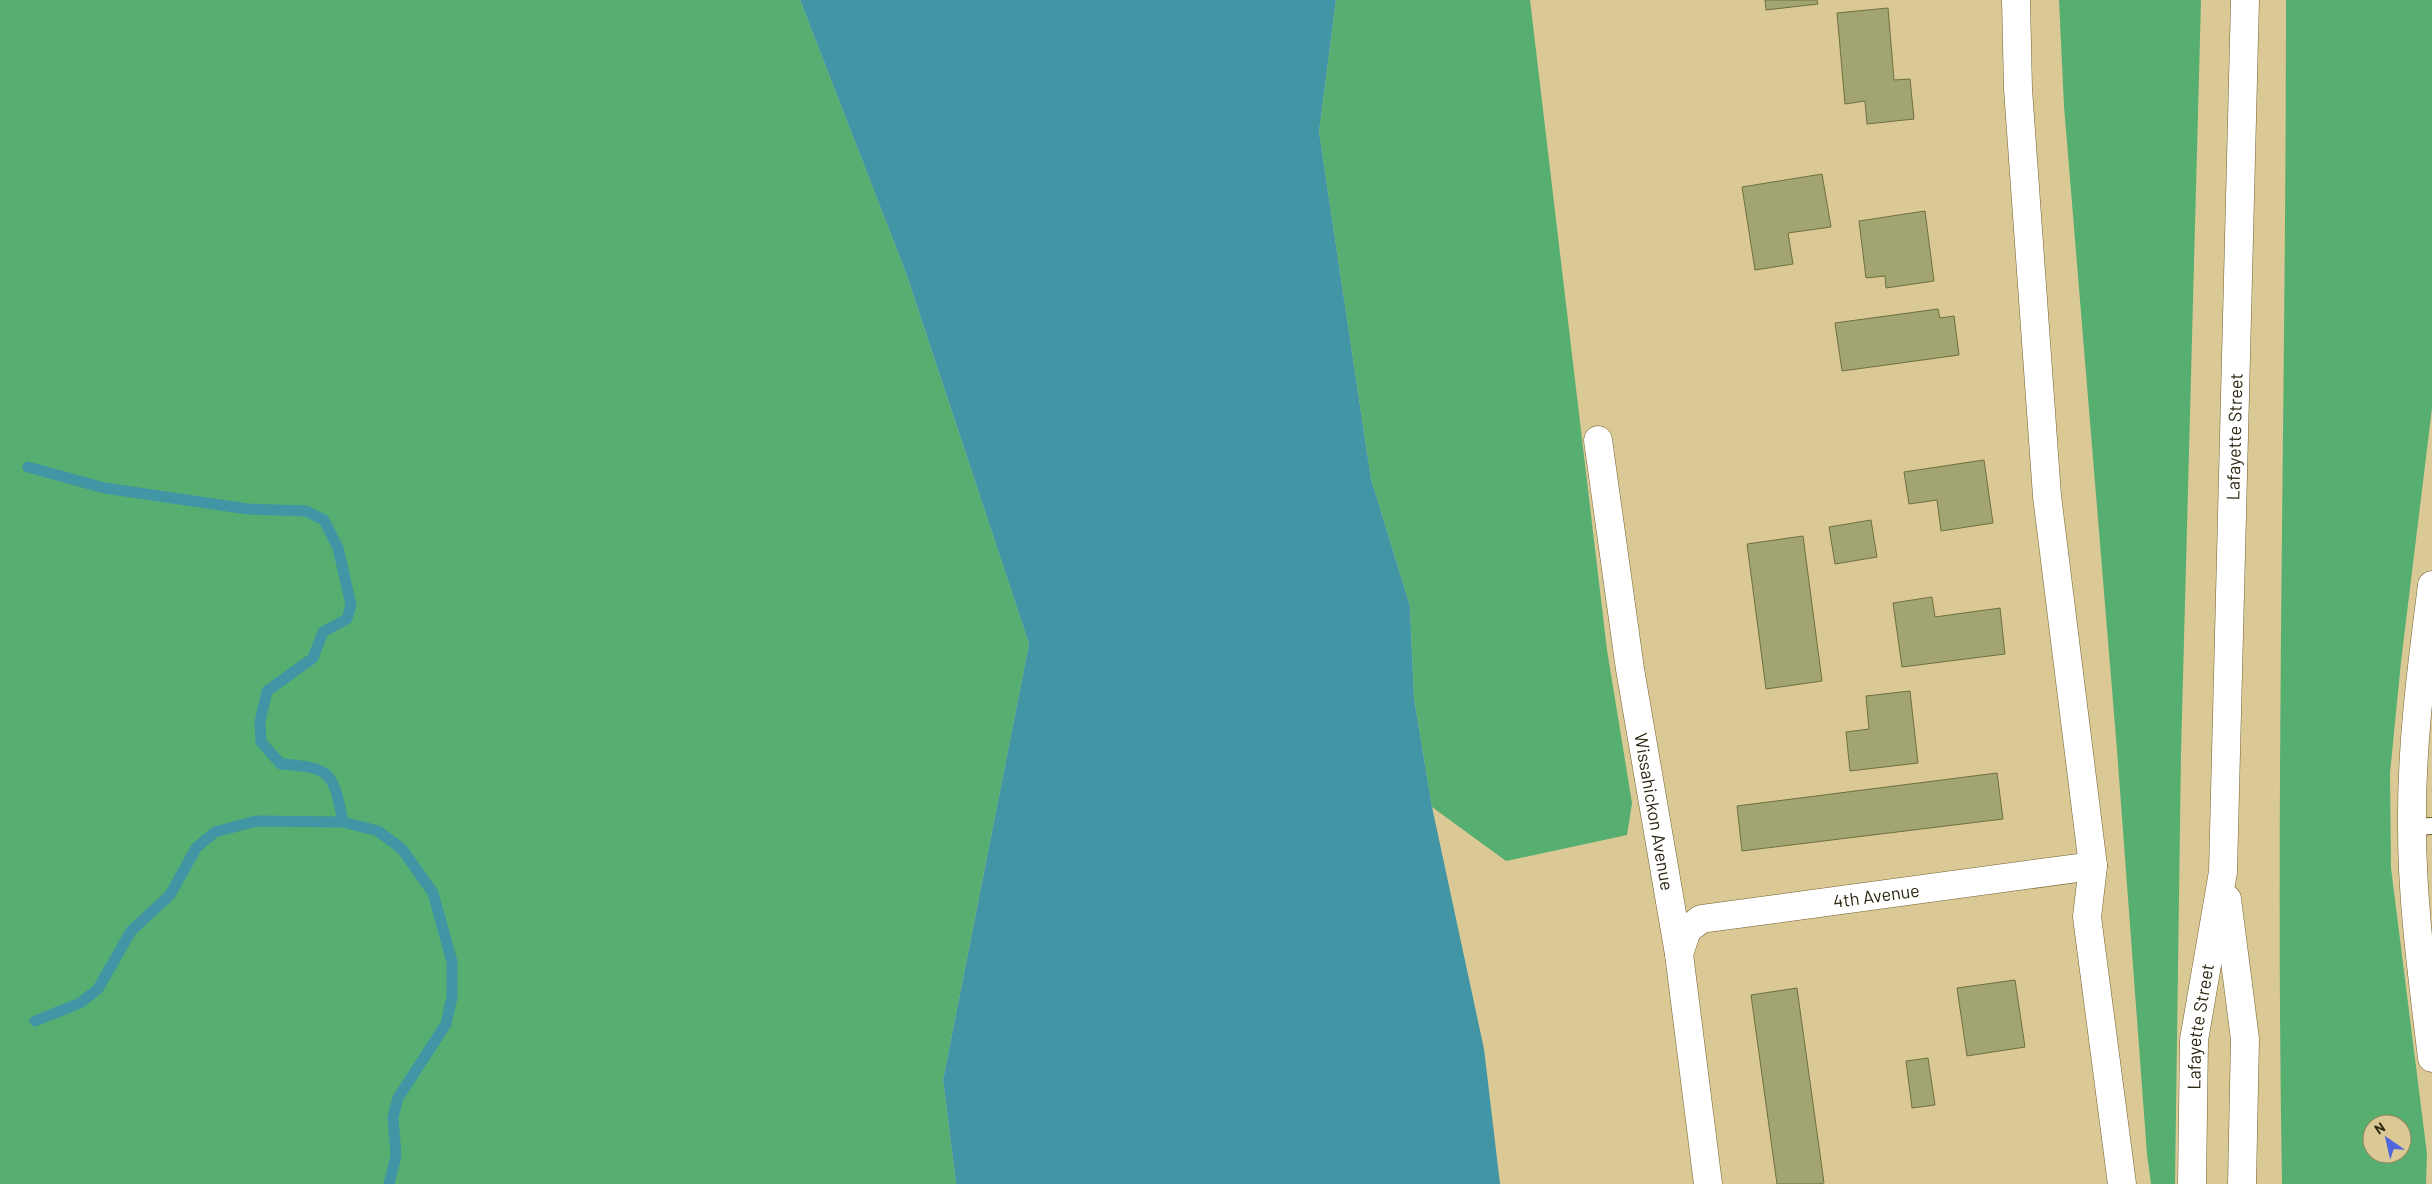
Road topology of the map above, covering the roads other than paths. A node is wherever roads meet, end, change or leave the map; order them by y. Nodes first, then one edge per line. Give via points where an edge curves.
1 (2016, 0) edge
2 (2245, 0) edge
3 (1598, 440) dead end
4 (2432, 585) edge
5 (2422, 826) edge
6 (2094, 866) junction
7 (2223, 872) junction
8 (1679, 954) junction
9 (2432, 1058) edge
10 (1708, 1184) edge
11 (2122, 1184) edge
12 (2192, 1184) edge
13 (2242, 1184) edge

1 - 6 main road via 2018,89 2047,496
2 - 7 main road, Lafayette Street
3 - 8 main road, Wissahickon Avenue via 1630,669
4 - 5 main road via 2415,717
5 - 9 main road via 2419,950
6 - 8 main road, 4th Avenue via 1701,919 1687,930
6 - 11 main road via 2087,917
7 - 12 main road, Lafayette Street via 2194,1040
7 - 13 main road, Lafayette Street via 2245,1039
8 - 10 main road, Wissahickon Avenue

